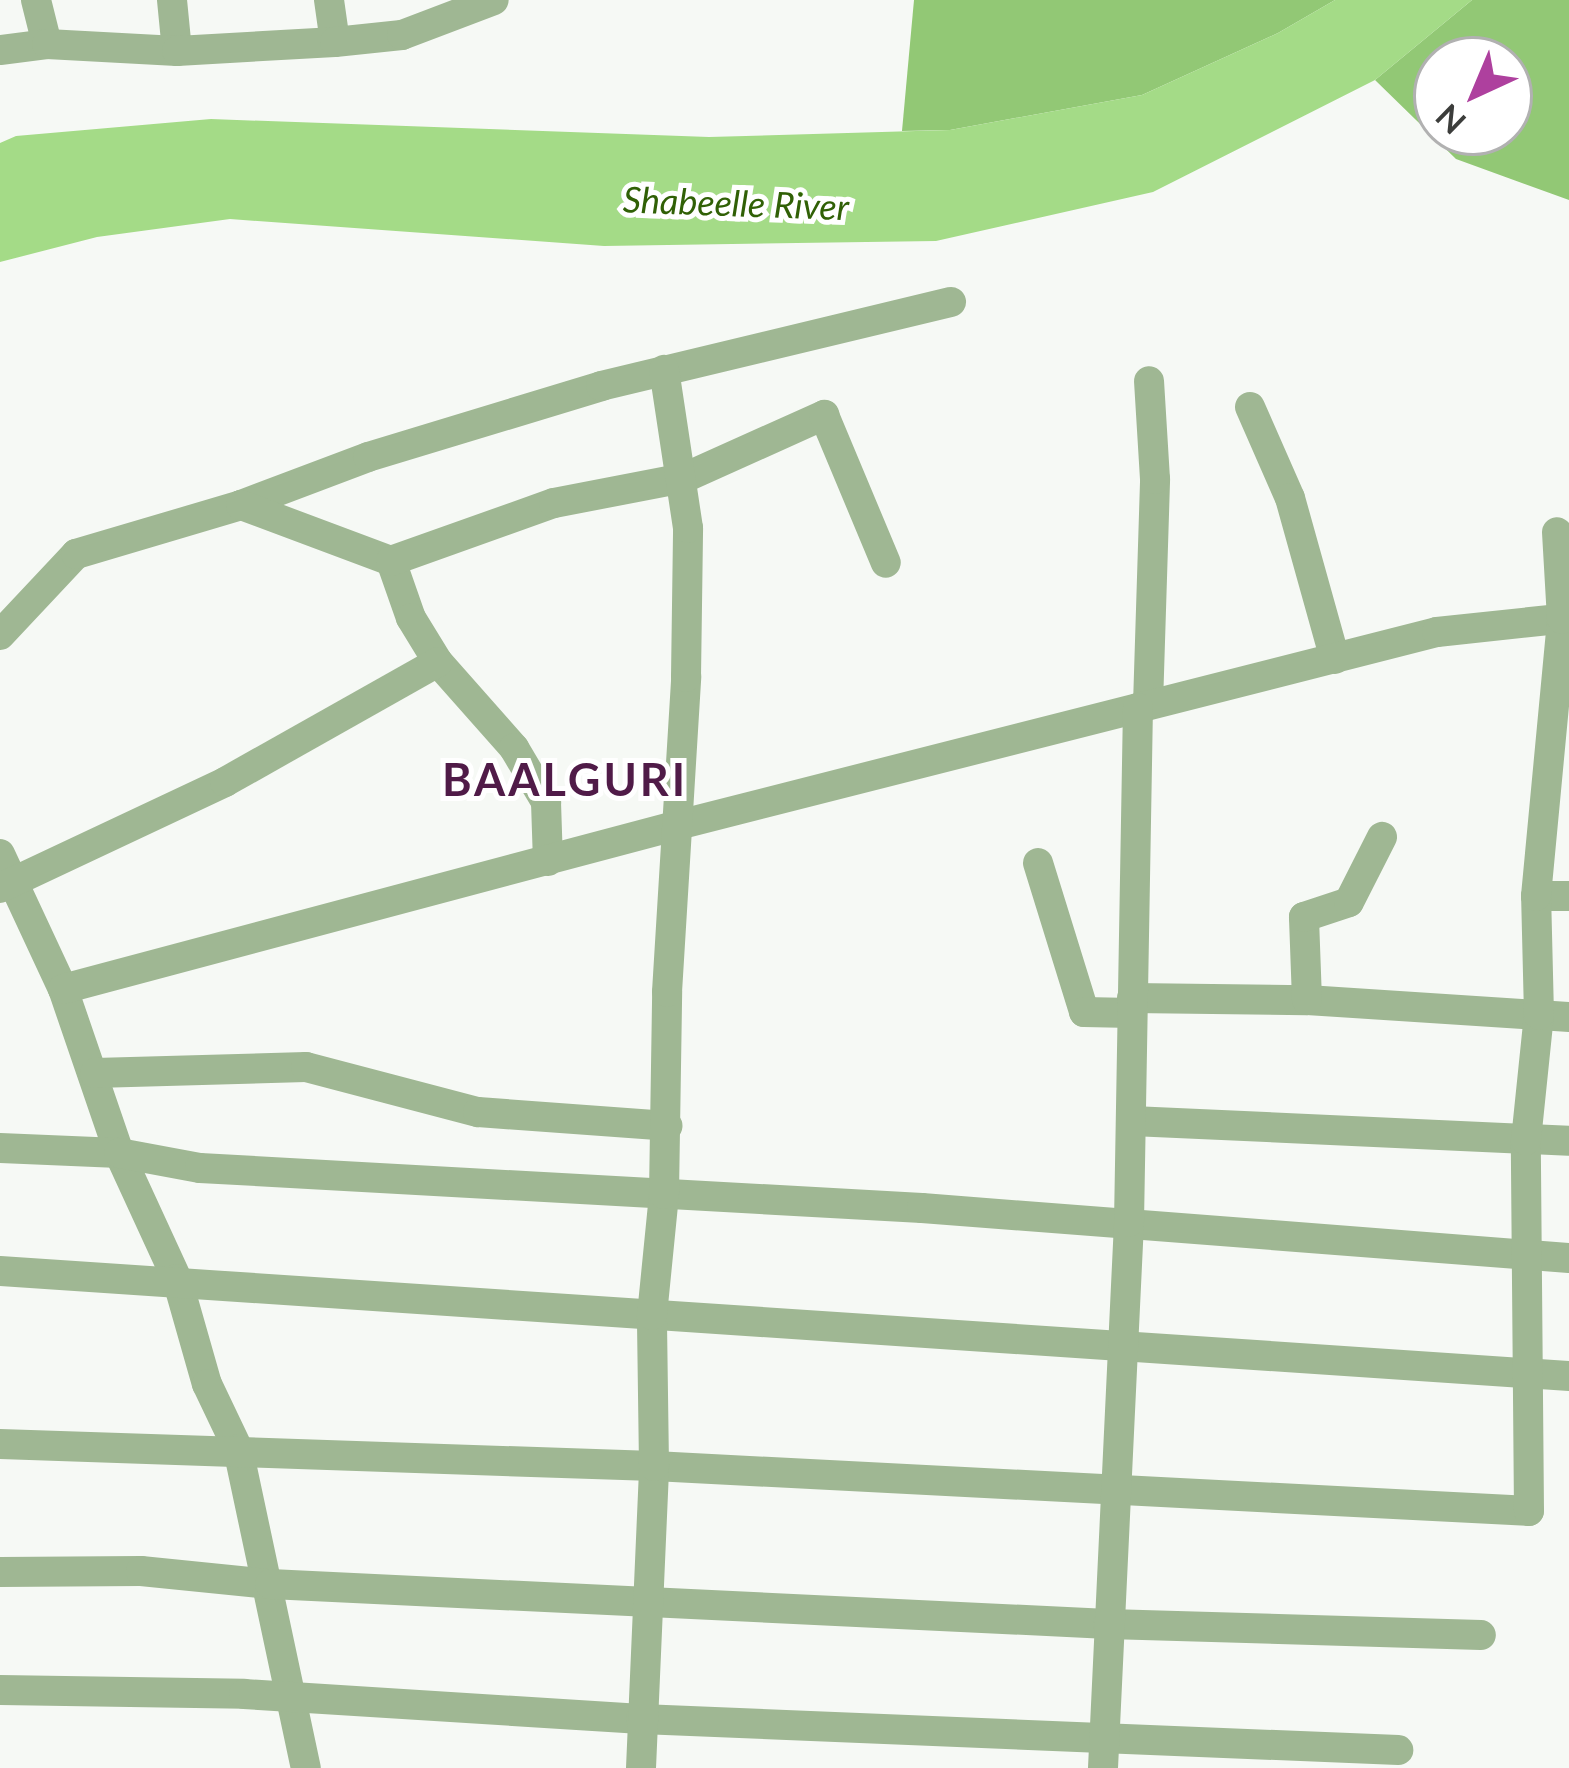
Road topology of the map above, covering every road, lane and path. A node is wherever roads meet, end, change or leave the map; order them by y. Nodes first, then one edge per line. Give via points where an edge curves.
1 (36, 0) edge
2 (172, 0) edge
3 (328, 0) edge
4 (478, 3) edge
5 (335, 42) junction
6 (47, 44) junction
7 (0, 50) edge
8 (177, 51) junction
9 (951, 302) dead end
10 (664, 370) junction
11 (1149, 381) dead end
12 (1250, 407) dead end
13 (684, 478) junction
14 (242, 505) junction
15 (1557, 532) dead end
16 (391, 561) junction
17 (886, 563) dead end
18 (1565, 618) edge
19 (0, 635) edge
20 (1335, 659) junction
21 (438, 662) junction
22 (1143, 707) junction
23 (678, 825) junction
24 (1382, 837) dead end
25 (548, 861) junction
26 (1038, 862) dead end
27 (4, 875) edge
28 (1536, 896) junction
29 (1569, 896) edge
30 (63, 988) junction
31 (1307, 1000) junction
32 (1132, 1005) junction
33 (1554, 1016) edge
34 (95, 1073) junction
35 (1132, 1121) junction
36 (668, 1126) junction
37 (1526, 1140) junction
38 (1569, 1141) edge
39 (0, 1148) edge
40 (119, 1153) junction
41 (664, 1194) junction
42 (1129, 1222) junction
43 (1530, 1254) junction
44 (1569, 1258) edge
45 (0, 1271) edge
46 (177, 1280) junction
47 (652, 1315) junction
48 (1120, 1350) junction
49 (1528, 1372) junction
50 (1569, 1376) edge
51 (0, 1444) edge
52 (238, 1449) junction
53 (654, 1466) junction
54 (1113, 1491) junction
55 (0, 1572) edge
56 (270, 1584) junction
57 (647, 1599) junction
58 (1108, 1624) junction
59 (1481, 1634) dead end
60 (0, 1690) edge
61 (292, 1699) junction
62 (641, 1719) junction
63 (1399, 1750) dead end
64 (1105, 1753) edge
65 (306, 1768) edge
66 (641, 1768) edge

1 - 6 street
2 - 8 street
3 - 5 street
4 - 5 street via 402,34
5 - 8 street
6 - 7 street
6 - 8 street
9 - 10 street
10 - 13 street
10 - 14 street via 368,457
11 - 22 street via 1156,479
12 - 20 street via 1290,498
13 - 16 street via 554,502
13 - 17 street via 824,416
13 - 23 street
14 - 16 street
14 - 19 street via 76,554
15 - 18 street
16 - 21 street
18 - 20 street via 1437,632
18 - 28 street
20 - 22 street
21 - 25 street via 514,748 546,802
21 - 27 street via 225,782
22 - 23 street
22 - 32 street
23 - 25 street
23 - 36 street
24 - 31 street via 1349,902 1304,917
25 - 30 street
26 - 32 street via 1084,1012
27 - 30 street
28 - 29 street
28 - 33 street
30 - 34 street
31 - 32 street
31 - 33 street
32 - 35 street
33 - 37 street
34 - 36 street via 306,1067 478,1112
34 - 40 street
35 - 37 street
35 - 42 street
36 - 41 street
37 - 38 street
37 - 43 street
39 - 40 street
40 - 41 street via 200,1168
40 - 46 street
41 - 42 street
41 - 47 street
42 - 43 street
42 - 48 street
43 - 44 street
43 - 49 street
45 - 46 street
46 - 47 street
46 - 52 street via 207,1384
47 - 48 street
47 - 53 street
48 - 49 street
48 - 54 street
49 - 50 street
49 - 54 street via 1529,1511
51 - 52 street
52 - 53 street
52 - 56 street
53 - 54 street
53 - 57 street
54 - 58 street
55 - 56 street via 142,1571
56 - 57 street
56 - 61 street
57 - 58 street
57 - 62 street
58 - 59 street
58 - 64 street
60 - 61 street
61 - 62 street
61 - 65 street
62 - 64 street
62 - 66 street
63 - 64 street

